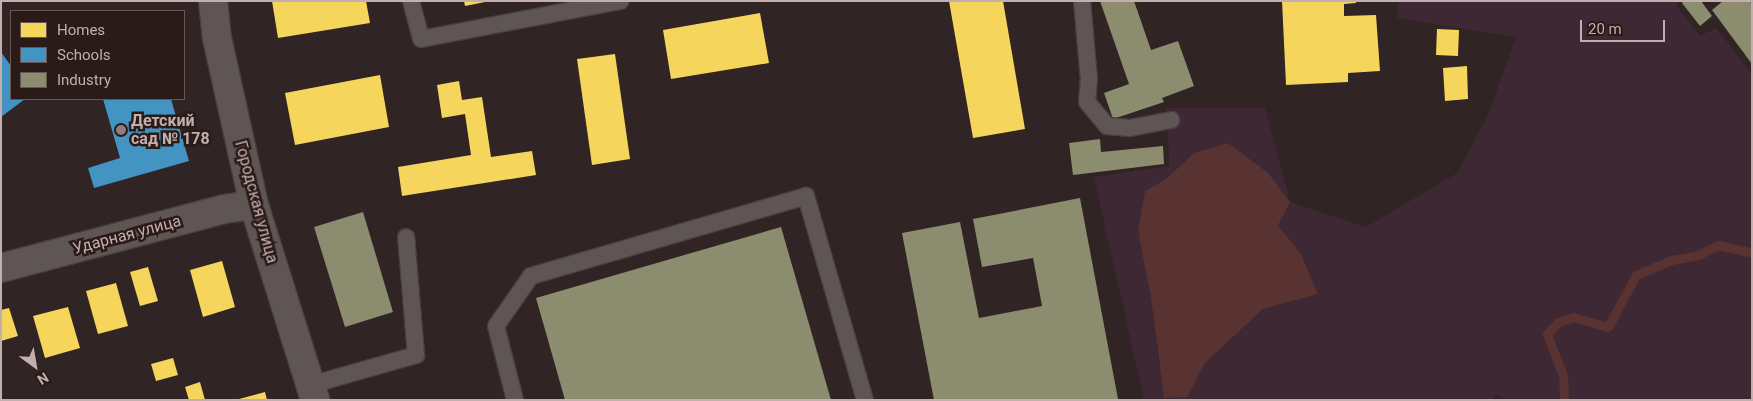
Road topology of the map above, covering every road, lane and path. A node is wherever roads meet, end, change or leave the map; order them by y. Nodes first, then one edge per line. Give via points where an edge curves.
1 (213, 1) edge
2 (411, 1) edge
3 (620, 1) edge
4 (1082, 1) edge
5 (1171, 120) dead end
6 (254, 205) junction
7 (406, 237) dead end
8 (1, 268) edge
9 (313, 392) edge
10 (515, 400) edge
11 (865, 400) edge

1 - 6 street, Городская улица via 217,38
2 - 3 lane via 421,39
4 - 5 lane via 1090,79 1087,102 1107,126 1130,128
6 - 8 street, Ударная улица via 224,209
6 - 9 street, Городская улица
7 - 9 lane via 416,355
10 - 11 lane via 496,326 531,276 806,196

